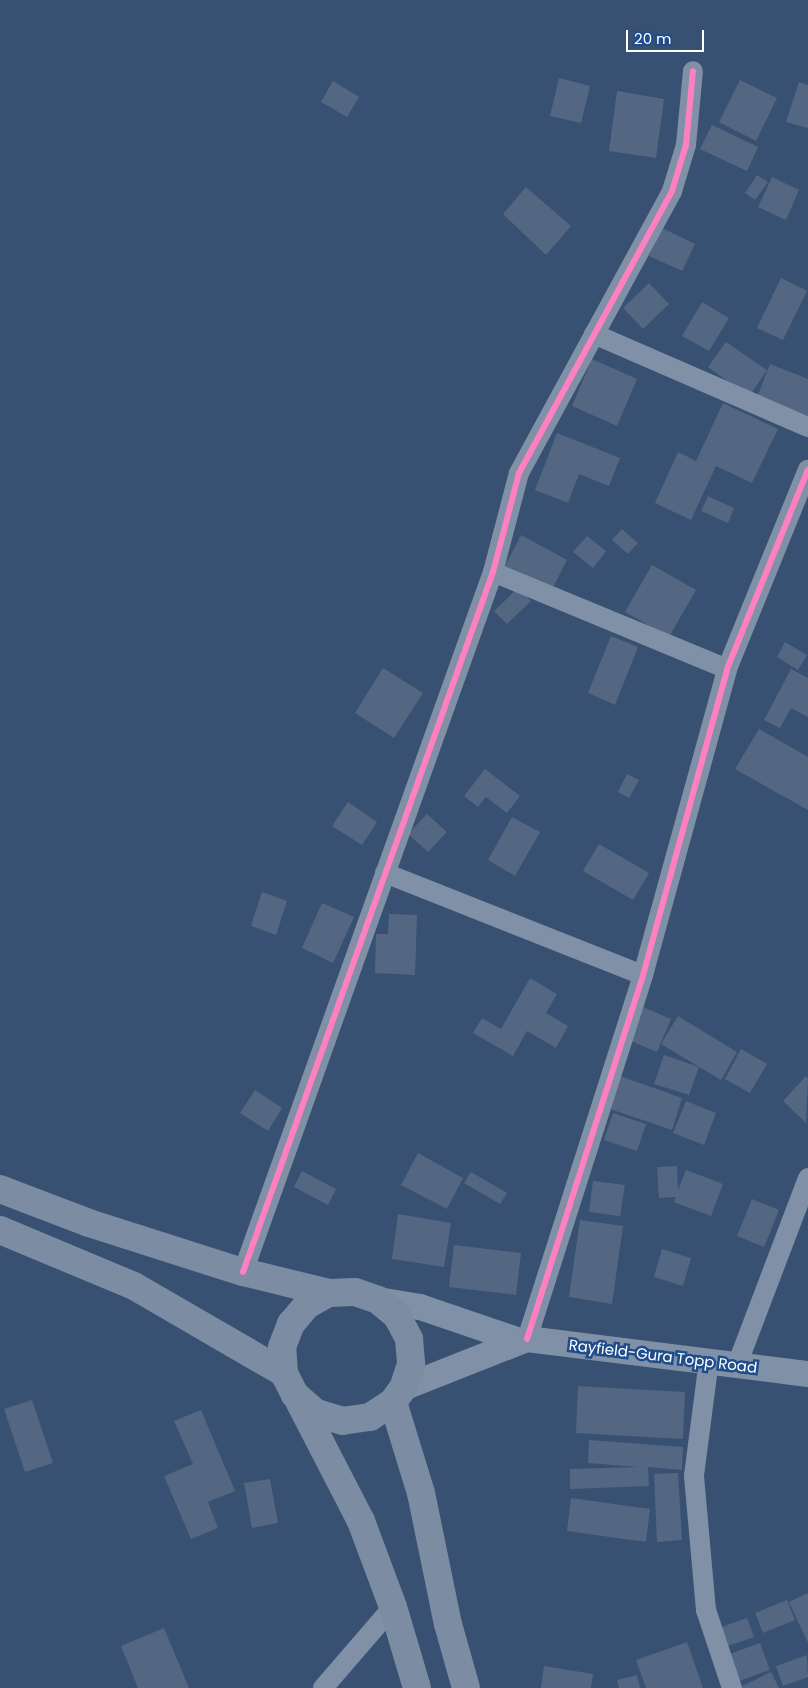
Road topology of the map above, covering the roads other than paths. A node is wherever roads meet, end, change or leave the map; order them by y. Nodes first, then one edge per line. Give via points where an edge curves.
1 (693, 71) dead end
2 (594, 334) junction
3 (808, 427) edge
4 (808, 470) edge
5 (493, 572) junction
6 (727, 669) junction
7 (385, 873) junction
8 (643, 975) junction
9 (808, 1178) edge
10 (0, 1189) edge
11 (0, 1230) edge
12 (243, 1272) junction
13 (329, 1294) junction
14 (378, 1300) junction
15 (522, 1340) junction
16 (709, 1360) junction
17 (737, 1365) junction
18 (808, 1374) edge
19 (290, 1384) junction
20 (398, 1395) junction
21 (393, 1608) junction
22 (323, 1688) edge
23 (417, 1688) edge
24 (466, 1688) edge
25 (732, 1688) edge

1 - 2 street via 686,146 672,191
2 - 3 street
2 - 5 street via 519,473
4 - 6 street
5 - 6 street
5 - 7 street
6 - 8 street
7 - 8 street
7 - 12 street
8 - 15 street
9 - 17 street
10 - 12 main road via 89,1223
11 - 19 main road via 134,1286
12 - 13 main road
13 - 14 main road via 354,1292
13 - 19 main road via 307,1305 291,1324 282,1348
14 - 15 street, Rayfield-Gura Topp Road via 420,1307
14 - 20 main road via 397,1316 409,1339 411,1364
15 - 16 street, Rayfield-Gura Topp Road
15 - 20 street
16 - 17 street, Rayfield-Gura Topp Road
16 - 25 street via 694,1476 706,1610
17 - 18 street, Rayfield-Gura Topp Road
19 - 20 main road via 316,1413 343,1421 370,1417
19 - 21 main road via 361,1522
20 - 24 main road via 448,1624
21 - 22 street
21 - 23 main road

